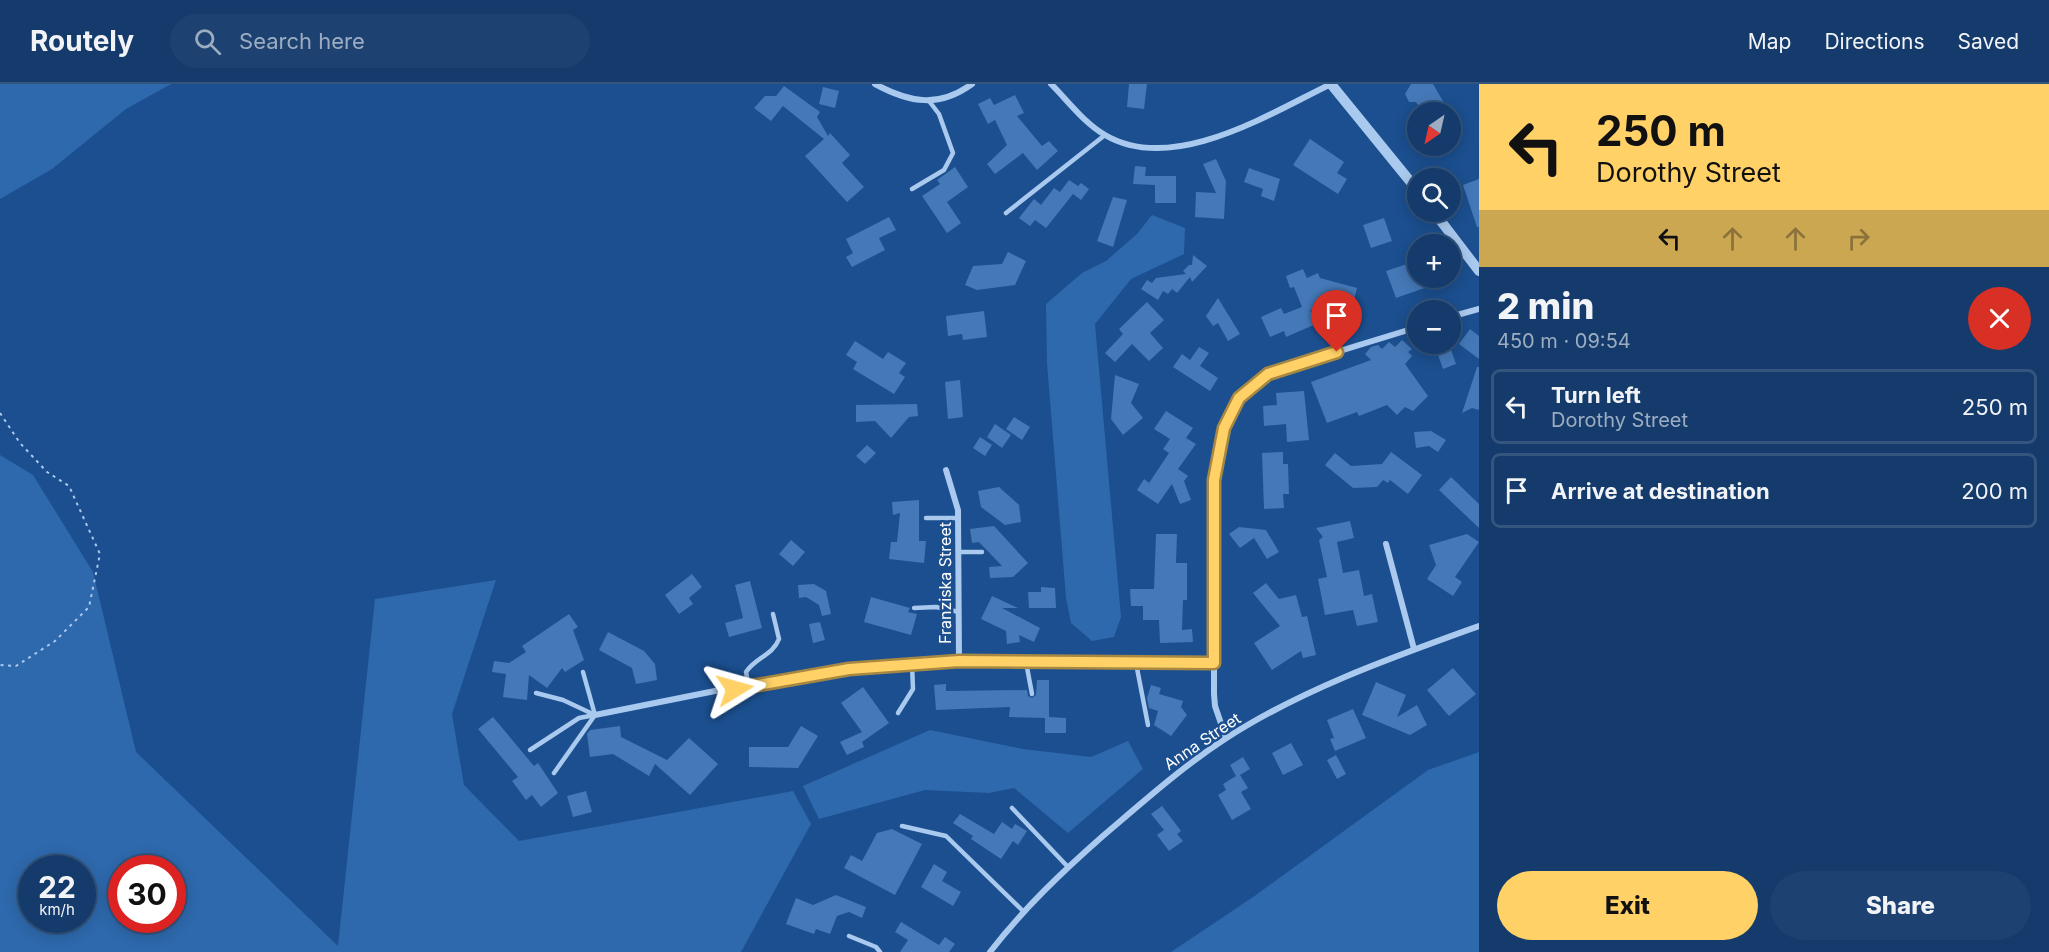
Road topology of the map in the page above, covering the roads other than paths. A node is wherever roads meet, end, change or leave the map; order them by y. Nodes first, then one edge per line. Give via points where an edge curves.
1 (875, 84) edge
2 (972, 84) edge
3 (1051, 84) edge
4 (1331, 84) edge
5 (929, 101) junction
6 (1105, 135) junction
7 (1407, 177) edge
8 (912, 189) dead end
9 (1006, 213) dead end
10 (1442, 222) edge
11 (1479, 271) edge
12 (1479, 309) edge
13 (1461, 315) edge
14 (1407, 330) edge
15 (946, 470) dead end
16 (958, 518) junction
17 (926, 519) dead end
18 (1386, 544) dead end
19 (958, 552) junction
20 (982, 552) dead end
21 (914, 608) dead end
22 (959, 612) junction
23 (773, 614) dead end
24 (1479, 626) edge
25 (1414, 649) junction
26 (959, 661) junction
27 (1026, 662) junction
28 (1136, 663) junction
29 (1214, 663) junction
30 (912, 664) junction
31 (583, 672) dead end
32 (749, 688) junction
33 (536, 693) dead end
34 (1032, 694) dead end
35 (898, 713) dead end
36 (595, 715) junction
37 (1148, 725) dead end
38 (1227, 738) junction
39 (530, 750) dead end
40 (554, 773) dead end
41 (1012, 808) dead end
42 (902, 826) dead end
43 (1068, 867) junction
44 (1023, 911) junction
45 (849, 936) dead end
46 (880, 952) edge
47 (990, 952) edge

1 - 5 street via 899,95
2 - 5 street via 943,100
3 - 6 street
4 - 6 street via 1250,123 1182,147 1145,146
4 - 7 street
5 - 8 lane via 939,114 953,153 944,170
6 - 9 lane
10 - 11 street
12 - 13 street
14 - 29 street via 1268,374 1239,398 1224,428 1214,480
15 - 16 street, Franziska Street
16 - 17 lane
16 - 19 street, Franziska Street
18 - 25 street
19 - 20 lane
19 - 22 street, Franziska Street
21 - 22 lane
22 - 26 street, Franziska Street
23 - 32 lane via 780,639 770,652 751,664 746,672
24 - 25 street, Anna Street
25 - 38 street, Anna Street via 1295,700
26 - 27 street
26 - 30 street
27 - 28 street
27 - 34 lane
28 - 29 street
28 - 37 lane
29 - 38 street via 1215,706
30 - 32 street via 849,669
30 - 35 lane via 913,689
31 - 36 lane
32 - 36 street via 720,690
33 - 36 lane
36 - 39 lane via 579,718
36 - 40 lane
38 - 43 street, Anna Street via 1173,776
41 - 43 lane
42 - 44 lane via 946,836
43 - 44 street, Anna Street
44 - 47 street, Anna Street
45 - 46 lane

